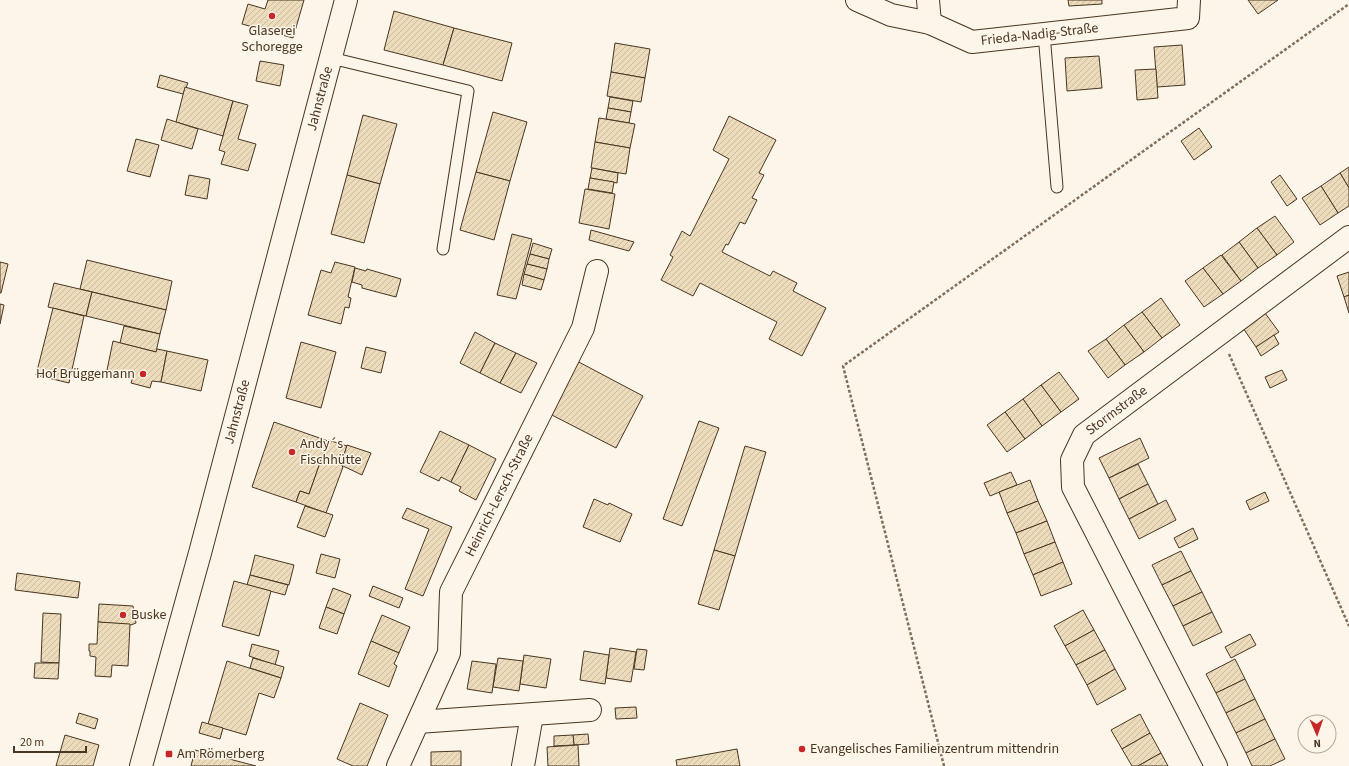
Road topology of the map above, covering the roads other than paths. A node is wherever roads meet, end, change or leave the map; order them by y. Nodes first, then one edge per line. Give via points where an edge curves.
1 (346, 0) edge
2 (858, 0) edge
3 (928, 0) edge
4 (1188, 0) edge
5 (930, 23) junction
6 (1044, 34) junction
7 (331, 58) junction
8 (1057, 187) dead end
9 (1349, 238) edge
10 (443, 249) dead end
11 (597, 271) dead end
12 (590, 710) dead end
13 (532, 715) junction
14 (418, 722) junction
15 (141, 766) edge
16 (398, 766) edge
17 (523, 766) edge
18 (1216, 766) edge

1 - 7 street, Jahnstraße
2 - 5 street, Frieda-Nadig-Straße via 891,15
3 - 5 street
4 - 6 street, Frieda-Nadig-Straße via 1188,18
5 - 6 street, Frieda-Nadig-Straße via 972,42
6 - 8 lane
7 - 10 lane, Jahnstraße via 468,91
7 - 15 street, Jahnstraße
9 - 18 street, Stormstraße via 1084,435 1072,460 1073,487
11 - 14 street, Heinrich-Lersch-Straße via 583,328 451,592 449,653
12 - 13 street
13 - 14 street
13 - 17 street
14 - 16 street, Heinrich-Lersch-Straße

